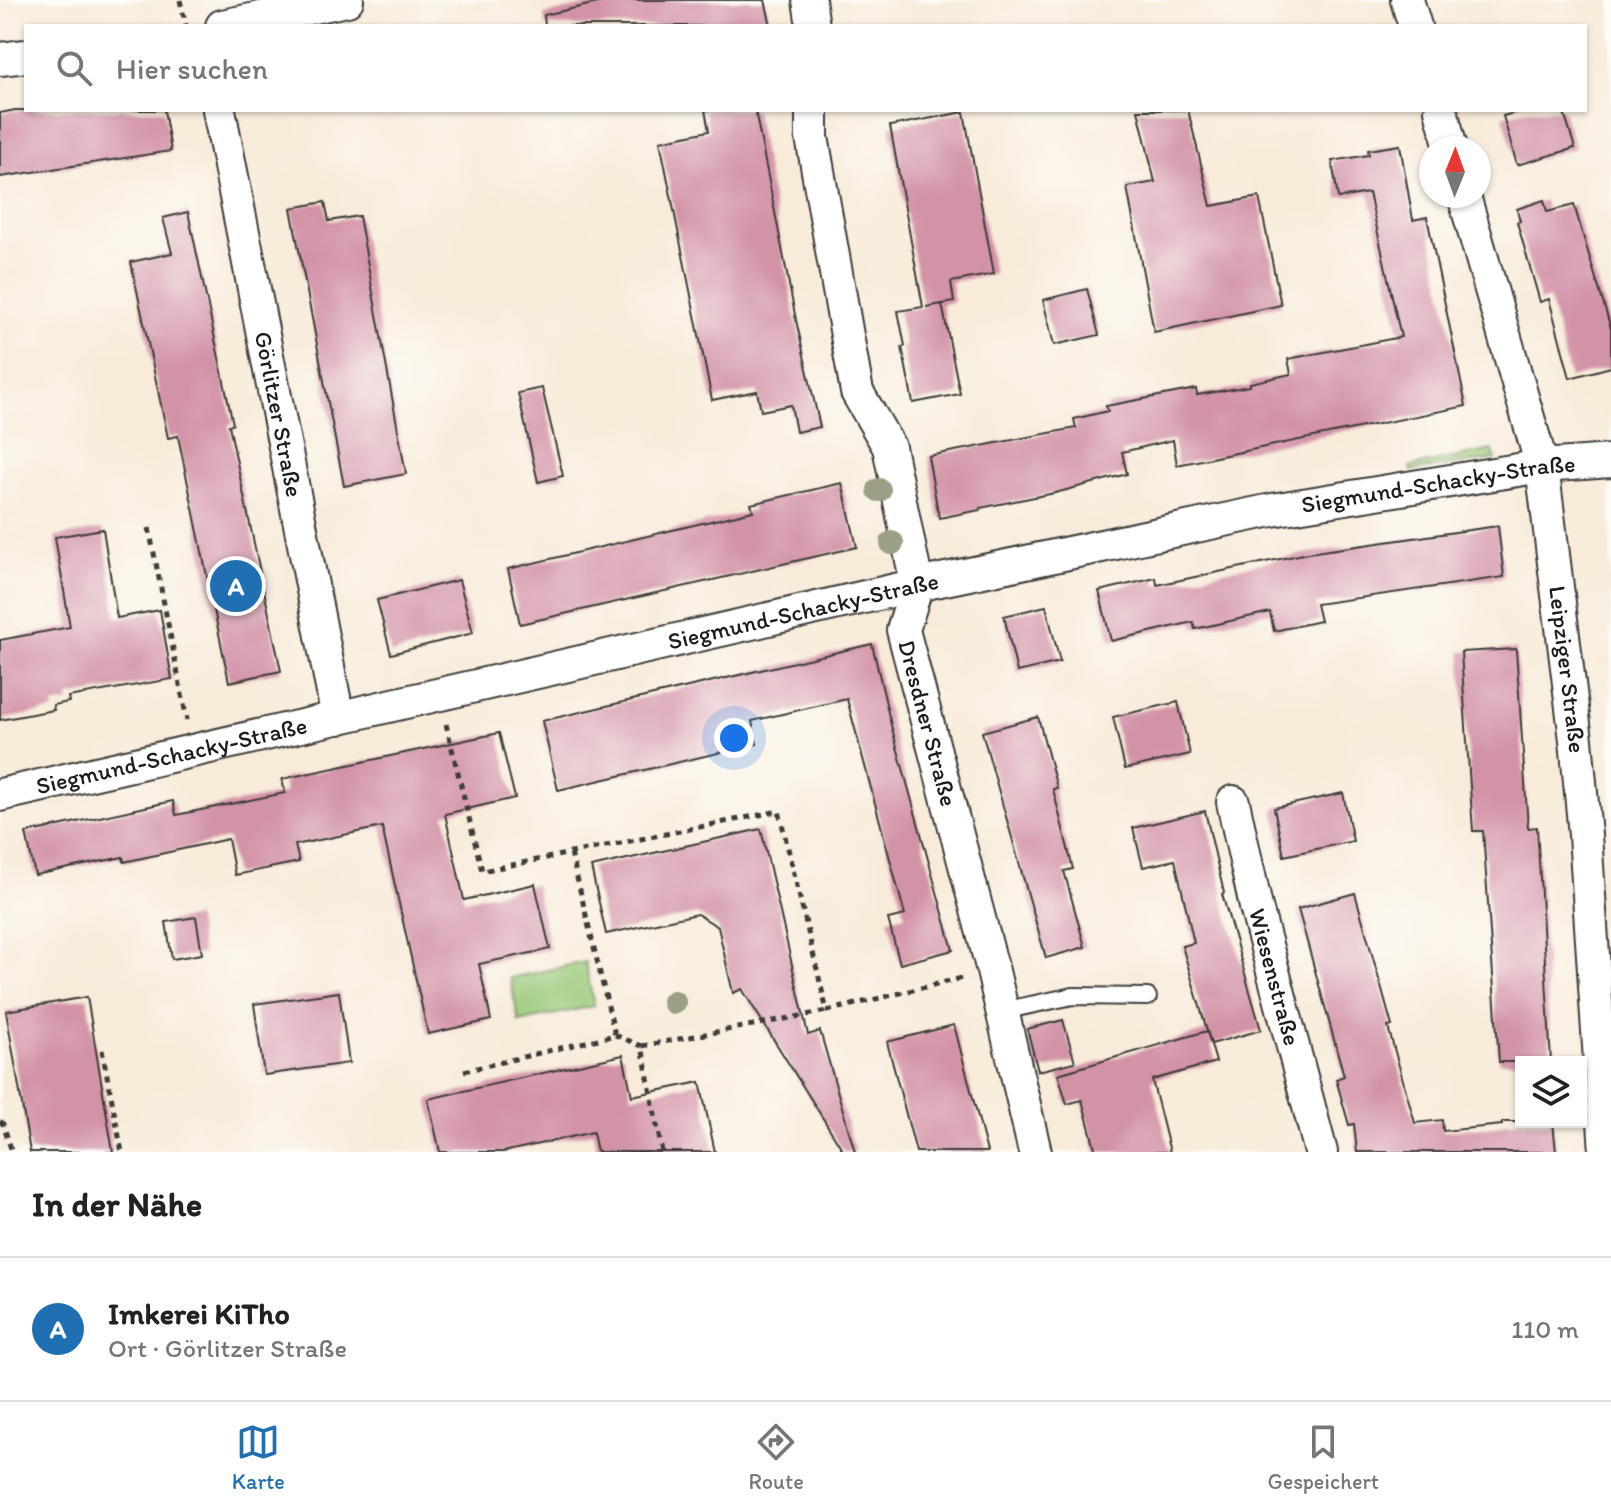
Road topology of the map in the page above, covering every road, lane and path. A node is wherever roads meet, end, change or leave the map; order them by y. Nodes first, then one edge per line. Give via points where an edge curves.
1 (180, 0) edge
2 (347, 0) edge
3 (809, 0) edge
4 (1407, 0) edge
5 (186, 24) edge
6 (232, 24) edge
7 (813, 24) edge
8 (1414, 24) edge
9 (24, 56) edge
10 (0, 59) edge
11 (219, 112) edge
12 (812, 112) edge
13 (1442, 112) edge
14 (1448, 136) edge
15 (1467, 208) edge
16 (1611, 461) edge
17 (1542, 466) junction
18 (149, 528) dead end
19 (917, 585) junction
20 (439, 696) junction
21 (338, 718) junction
22 (193, 752) junction
23 (0, 795) edge
24 (1233, 802) dead end
25 (571, 853) junction
26 (993, 971) junction
27 (1148, 997) dead end
28 (827, 1011) junction
29 (1002, 1011) junction
30 (615, 1035) junction
31 (642, 1046) junction
32 (102, 1050) dead end
33 (464, 1071) dead end
34 (0, 1121) edge
35 (12, 1152) edge
36 (122, 1152) edge
37 (662, 1152) edge
38 (1035, 1152) edge
39 (1321, 1152) edge
40 (1606, 1152) edge

1 - 5 path
2 - 6 street
3 - 7 street
4 - 8 street
9 - 10 street
11 - 21 street, Görlitzer Straße
12 - 19 street, Dresdner Straße via 857,392 889,447
13 - 14 street
15 - 17 street, Leipziger Straße
16 - 17 street, Siegmund-Schacky-Straße
17 - 19 street, Siegmund-Schacky-Straße via 1272,510
17 - 40 street, Leipziger Straße via 1580,788
18 - 22 path
19 - 20 street, Siegmund-Schacky-Straße
19 - 26 street, Dresdner Straße via 903,630
20 - 21 street, Siegmund-Schacky-Straße
20 - 25 path via 482,871
21 - 22 street, Siegmund-Schacky-Straße
22 - 23 street, Siegmund-Schacky-Straße
24 - 39 street, Wiesenstraße
25 - 28 path via 779,811
25 - 30 path
26 - 28 path
26 - 29 street, Dresdner Straße
27 - 29 lane via 1073,996
28 - 31 path
29 - 38 street, Dresdner Straße
30 - 31 path
30 - 33 path
31 - 37 path
32 - 36 path
34 - 35 path

